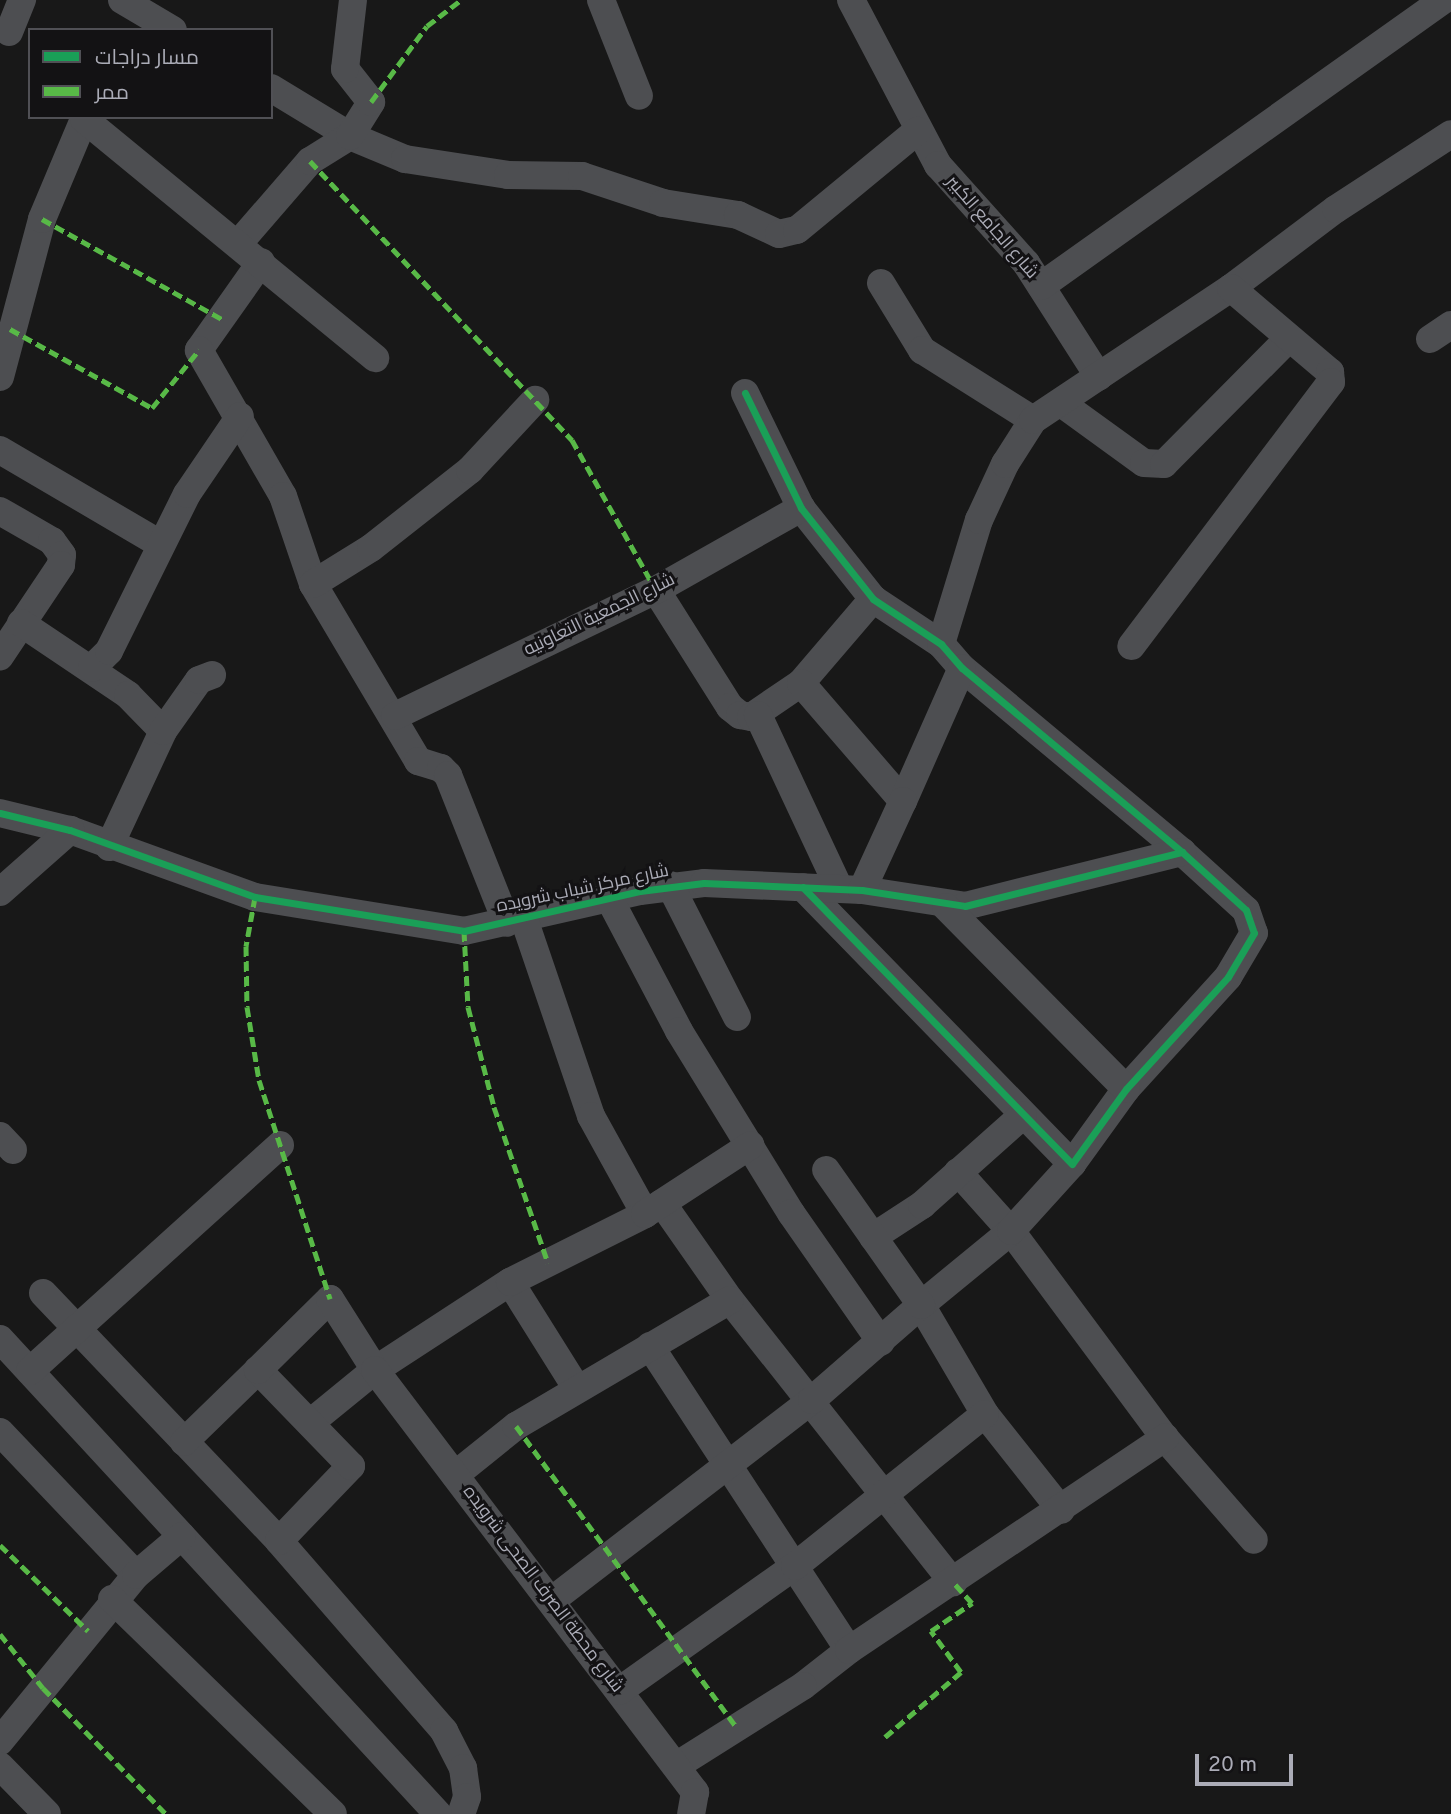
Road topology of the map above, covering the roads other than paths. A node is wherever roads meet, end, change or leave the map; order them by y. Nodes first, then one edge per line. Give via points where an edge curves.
1 (22, 0) edge
2 (122, 0) edge
3 (353, 0) edge
4 (601, 0) edge
5 (851, 0) edge
6 (1443, 0) edge
7 (170, 28) edge
8 (13, 35) edge
9 (273, 89) edge
10 (639, 96) dead end
11 (84, 119) edge
12 (85, 119) edge
13 (917, 131) junction
14 (1451, 134) edge
15 (350, 136) junction
16 (238, 244) junction
17 (261, 262) junction
18 (881, 283) dead end
19 (1041, 286) junction
20 (1231, 288) junction
21 (5, 328) edge
22 (1289, 338) junction
23 (375, 358) dead end
24 (0, 377) edge
25 (1099, 377) junction
26 (745, 393) dead end
27 (536, 400) dead end
28 (1061, 403) junction
29 (240, 416) junction
30 (1033, 420) junction
31 (0, 450) edge
32 (801, 508) junction
33 (0, 511) edge
34 (160, 544) junction
35 (313, 584) junction
36 (656, 590) junction
37 (873, 600) junction
38 (21, 623) junction
39 (942, 644) junction
40 (1131, 646) dead end
41 (0, 656) edge
42 (92, 668) junction
43 (962, 668) junction
44 (212, 675) dead end
45 (801, 683) junction
46 (758, 715) junction
47 (395, 716) junction
48 (163, 731) junction
49 (903, 801) junction
50 (0, 813) edge
51 (70, 830) junction
52 (109, 846) junction
53 (1182, 852) junction
54 (670, 885) junction
55 (803, 887) junction
56 (850, 889) junction
57 (0, 891) edge
58 (609, 898) junction
59 (946, 906) junction
60 (515, 921) junction
61 (737, 1017) dead end
62 (1126, 1089) junction
63 (1023, 1115) junction
64 (281, 1145) dead end
65 (751, 1145) junction
66 (1072, 1164) junction
67 (826, 1170) dead end
68 (958, 1172) junction
69 (653, 1208) junction
70 (1012, 1231) junction
71 (873, 1237) junction
72 (510, 1282) junction
73 (43, 1293) dead end
74 (730, 1300) junction
75 (920, 1305) junction
76 (79, 1330) junction
77 (0, 1339) edge
78 (881, 1342) junction
79 (650, 1346) junction
80 (258, 1370) junction
81 (375, 1370) junction
82 (30, 1371) junction
83 (577, 1389) junction
84 (812, 1400) junction
85 (985, 1414) junction
86 (310, 1423) junction
87 (0, 1432) edge
88 (1165, 1438) junction
89 (184, 1442) junction
90 (727, 1462) junction
91 (455, 1475) junction
92 (885, 1495) junction
93 (1061, 1510) junction
94 (182, 1536) junction
95 (1254, 1540) dead end
96 (279, 1541) junction
97 (794, 1566) junction
98 (136, 1576) junction
99 (953, 1582) junction
100 (112, 1599) junction
101 (551, 1601) junction
102 (849, 1650) junction
103 (619, 1691) junction
104 (0, 1741) edge
105 (0, 1766) edge
106 (676, 1766) junction
107 (47, 1814) edge
108 (333, 1814) edge
109 (438, 1814) edge
110 (461, 1814) edge
111 (691, 1814) edge

1 - 8 street
2 - 7 street
3 - 15 street via 345,69 371,102
4 - 10 street
5 - 13 street, شارع الجامع الكبير
6 - 19 street
9 - 15 street
11 - 21 street
12 - 16 street
13 - 15 street via 797,230 779,233 738,215 663,203 582,176 508,176 452,168 405,159
13 - 19 street, شارع الجامع الكبير via 961,195 1008,242
14 - 20 street via 1336,209
15 - 16 street via 310,161
16 - 17 street
17 - 23 street
17 - 29 street via 199,350
18 - 30 street via 922,350
19 - 25 street, شارع الجامع الكبير
20 - 22 street
20 - 25 street
21 - 24 street
22 - 28 street via 1164,464 1144,463
22 - 40 street via 1330,372 1328,389
25 - 28 street
26 - 32 street
27 - 35 street via 470,470 371,548
28 - 30 street
29 - 34 street
29 - 35 street via 283,496
30 - 39 street via 1004,464 979,520
31 - 34 street
32 - 36 street, شارع الجمعية التعاونيه
32 - 37 street
33 - 38 street via 52,541 62,555 61,565
34 - 42 street via 109,651
35 - 47 street
36 - 46 street via 730,707 740,715
36 - 47 street, شارع الجمعية التعاونيه
37 - 39 street
37 - 45 street
38 - 41 street
38 - 42 street
39 - 43 street
42 - 48 street via 128,695
43 - 49 street
43 - 53 street
44 - 48 street via 200,680
45 - 46 street
45 - 49 street
46 - 56 street
47 - 60 street via 418,761 448,775
48 - 52 street
49 - 56 street
50 - 51 street, شارع مركز شباب شرويده
51 - 52 street, شارع مركز شباب شرويده
51 - 57 street
52 - 60 street, شارع مركز شباب شرويده via 255,897 442,930
53 - 59 street, شارع مركز شباب شرويده via 983,904
53 - 62 street via 1246,910 1253,940 1228,977
54 - 55 street, شارع مركز شباب شرويده
54 - 58 street, شارع مركز شباب شرويده
54 - 61 street
55 - 56 street, شارع مركز شباب شرويده
55 - 63 street
56 - 59 street, شارع مركز شباب شرويده
58 - 60 street, شارع مركز شباب شرويده
58 - 65 street via 679,1031
59 - 62 street
60 - 69 street via 590,1115
62 - 66 street
63 - 66 street
63 - 68 street
64 - 76 street
65 - 69 street
65 - 78 street
66 - 70 street
67 - 71 street
68 - 70 street
68 - 71 street via 922,1205
69 - 72 street
69 - 74 street
70 - 75 street
70 - 88 street
71 - 75 street
72 - 81 street
72 - 83 street
73 - 76 street
74 - 79 street
74 - 84 street
75 - 78 street
75 - 85 street
76 - 82 street
76 - 89 street
77 - 82 street
78 - 84 street
79 - 83 street
79 - 90 street
80 - 81 street, شارع محطة الصرف الصحى شرويده via 330,1299
80 - 86 street
80 - 89 street
81 - 86 street
81 - 91 street, شارع محطة الصرف الصحى شرويده
82 - 94 street
83 - 91 street via 516,1426
84 - 90 street
84 - 92 street
85 - 92 street
85 - 93 street
86 - 96 street via 351,1466
87 - 98 street
88 - 93 street
88 - 95 street
89 - 96 street
90 - 97 street
90 - 101 street
91 - 101 street, شارع محطة الصرف الصحى شرويده
92 - 97 street
92 - 99 street
93 - 99 street
94 - 98 street
94 - 109 street
96 - 110 street via 444,1731 463,1768 467,1797
97 - 102 street
97 - 103 street
98 - 100 street
99 - 102 street
100 - 104 street
100 - 108 street
101 - 103 street, شارع محطة الصرف الصحى شرويده
102 - 106 street via 803,1686
103 - 106 street, شارع محطة الصرف الصحى شرويده
105 - 107 street
106 - 111 street, شارع محطة الصرف الصحى شرويده via 695,1792

